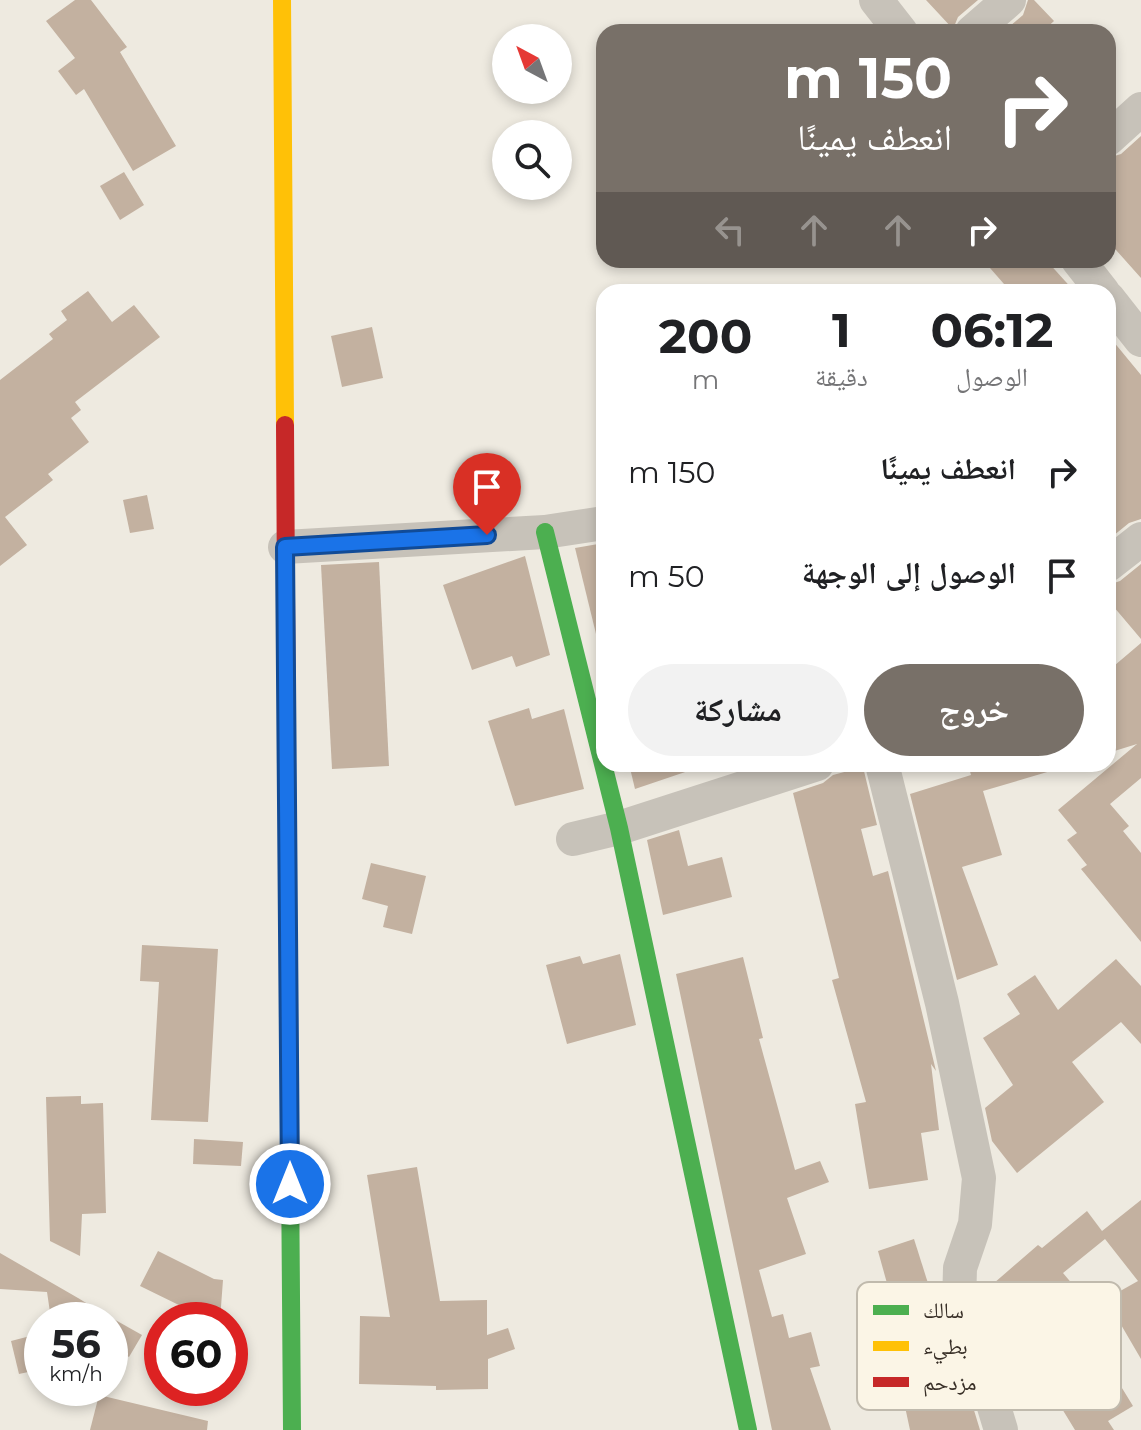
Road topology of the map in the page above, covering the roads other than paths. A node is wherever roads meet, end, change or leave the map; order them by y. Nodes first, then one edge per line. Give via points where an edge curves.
1 (282, 0) edge
2 (876, 0) edge
3 (1009, 0) edge
4 (895, 24) edge
5 (981, 24) edge
6 (1141, 109) edge
7 (1116, 132) edge
8 (1084, 268) edge
9 (1096, 284) edge
10 (1116, 309) edge
11 (1141, 340) edge
12 (596, 524) edge
13 (545, 532) junction
14 (1141, 539) edge
15 (285, 547) junction
16 (1116, 559) edge
17 (596, 736) edge
18 (605, 772) edge
19 (792, 772) edge
20 (884, 772) edge
21 (619, 828) junction
22 (573, 839) dead end
23 (960, 1282) edge
24 (995, 1410) edge
25 (292, 1430) edge
26 (748, 1430) edge
27 (1001, 1430) edge

1 - 15 main road
2 - 4 street
3 - 5 street
6 - 7 street
8 - 9 street
10 - 11 street
12 - 13 street
13 - 15 street
13 - 17 main road
14 - 16 street
15 - 25 main road
18 - 21 main road
19 - 21 street
20 - 23 street via 979,1178 975,1224
21 - 22 street
21 - 26 main road
24 - 27 street

